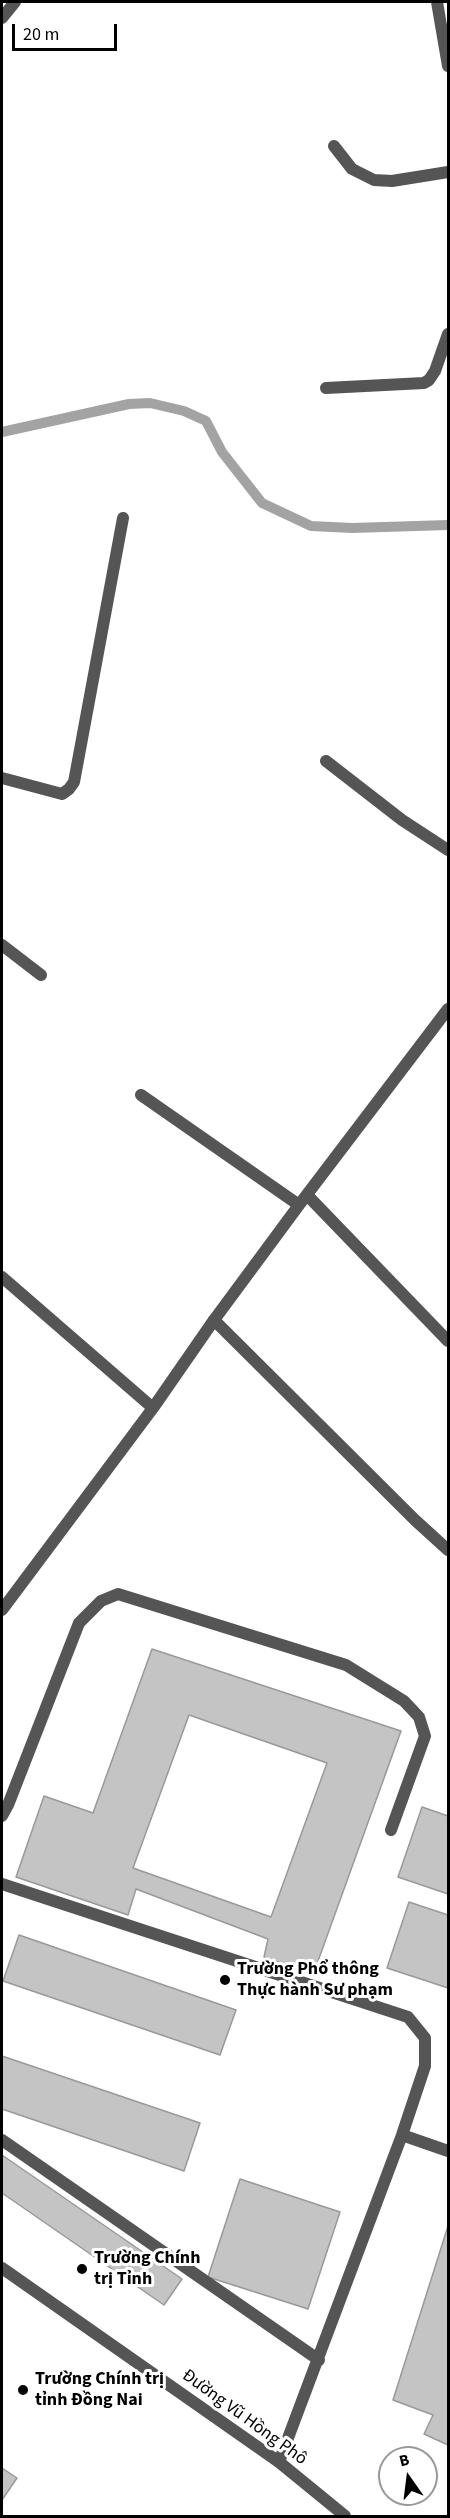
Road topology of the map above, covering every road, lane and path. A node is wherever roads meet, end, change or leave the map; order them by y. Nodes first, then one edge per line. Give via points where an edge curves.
1 (15, 2) edge
2 (437, 2) edge
3 (2, 18) edge
4 (448, 66) edge
5 (334, 146) dead end
6 (448, 172) edge
7 (448, 334) edge
8 (326, 388) dead end
9 (123, 518) dead end
10 (326, 760) dead end
11 (2, 778) edge
12 (448, 850) edge
13 (2, 945) edge
14 (41, 975) dead end
15 (448, 1010) edge
16 (141, 1095) dead end
17 (303, 1201) junction
18 (2, 1277) edge
19 (214, 1320) junction
20 (448, 1341) edge
21 (153, 1408) junction
22 (448, 1550) edge
23 (2, 1610) edge
24 (2, 1816) edge
25 (392, 1830) dead end
26 (2, 1884) edge
27 (402, 2135) junction
28 (2, 2140) edge
29 (448, 2151) edge
30 (2, 2268) edge
31 (319, 2360) junction
32 (279, 2462) junction
33 (345, 2517) edge

1 - 3 street
2 - 4 street
5 - 6 street via 352,169 374,180
7 - 8 street via 435,371 424,383
9 - 11 street via 74,782 62,794
10 - 12 street via 402,820
13 - 14 street
15 - 17 street
16 - 17 street
17 - 19 street
17 - 20 street
18 - 21 street
19 - 21 street
19 - 22 street
21 - 23 street
24 - 25 street via 79,1623 101,1601 118,1594 346,1665 404,1701 419,1717 425,1736
26 - 27 street via 408,2017 425,2038 425,2067
27 - 29 street
27 - 31 street
28 - 31 street
30 - 32 street, Đường Vũ Hồng Phô
31 - 32 street
32 - 33 street, Đường Vũ Hồng Phô

